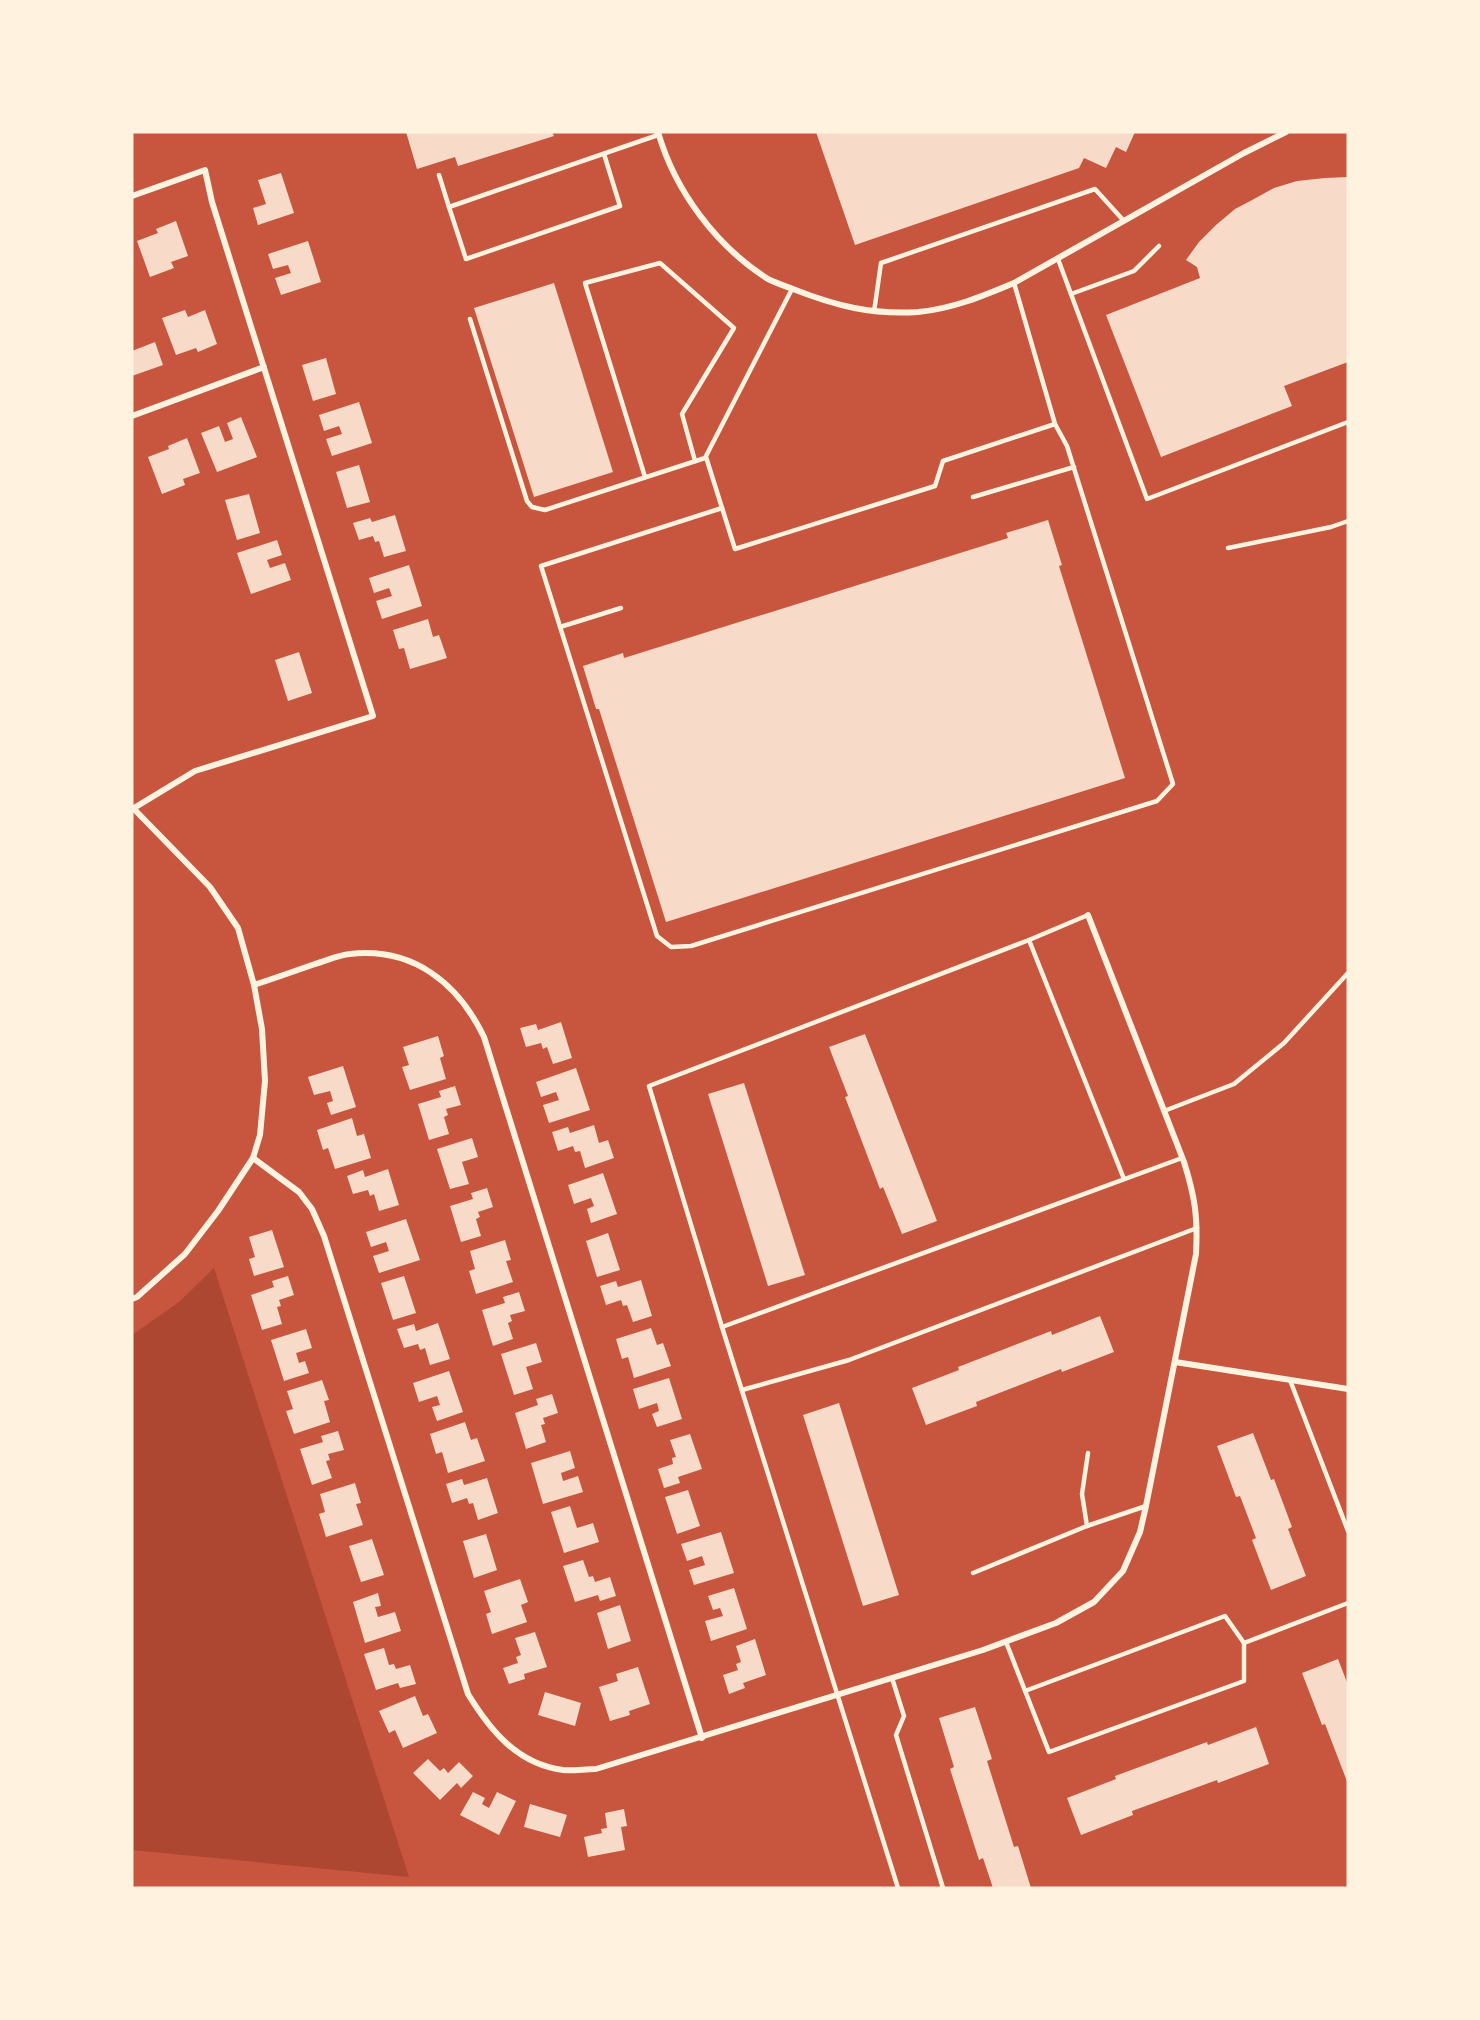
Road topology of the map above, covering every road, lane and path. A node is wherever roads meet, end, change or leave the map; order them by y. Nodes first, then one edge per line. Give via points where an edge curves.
1 (1286, 132) edge
2 (658, 133) edge
3 (604, 154) junction
4 (439, 176) dead end
5 (132, 196) edge
6 (449, 207) junction
7 (1124, 221) junction
8 (1159, 246) dead end
9 (1058, 259) junction
10 (1014, 284) junction
11 (792, 289) junction
12 (1071, 294) junction
13 (874, 312) junction
14 (470, 319) dead end
15 (264, 367) junction
16 (132, 416) edge
17 (1348, 422) edge
18 (1055, 424) junction
19 (706, 457) junction
20 (695, 461) junction
21 (1074, 467) junction
22 (645, 477) junction
23 (973, 497) dead end
24 (722, 508) junction
25 (1348, 521) edge
26 (1228, 548) dead end
27 (621, 608) dead end
28 (560, 627) junction
29 (133, 808) edge
30 (1088, 915) joint
31 (1029, 940) junction
32 (1348, 973) edge
33 (254, 985) junction
34 (1164, 1111) junction
35 (253, 1158) junction
36 (1182, 1158) junction
37 (1124, 1179) junction
38 (1197, 1228) junction
39 (132, 1299) edge
40 (722, 1327) junction
41 (1175, 1362) junction
42 (1290, 1380) junction
43 (1348, 1389) edge
44 (742, 1390) junction
45 (1088, 1453) dead end
46 (1146, 1506) junction
47 (1087, 1526) junction
48 (1348, 1531) edge
49 (973, 1573) dead end
50 (1348, 1603) edge
51 (1006, 1642) junction
52 (1244, 1643) junction
53 (892, 1678) junction
54 (1025, 1691) junction
55 (838, 1696) junction
56 (702, 1738) junction
57 (898, 1888) edge
58 (943, 1888) edge

1 - 7 street
2 - 3 lane
2 - 11 street via 682,189 712,231 769,279
3 - 6 lane
3 - 6 lane via 620,206 466,259
4 - 6 lane
5 - 15 street via 205,170
7 - 9 street
7 - 13 lane via 1095,189 880,263
8 - 12 lane via 1134,271
9 - 10 street
9 - 12 lane
10 - 13 street via 962,304 918,312
10 - 18 lane
11 - 13 street via 827,303
11 - 19 lane
12 - 17 lane via 1147,499
14 - 22 lane via 532,507 545,510
15 - 16 street
15 - 29 street via 373,716 195,771
18 - 21 lane
18 - 24 lane via 943,461 935,486 735,549
19 - 20 lane
19 - 24 lane
20 - 22 lane
20 - 22 lane via 682,414 734,328 660,263 585,283
21 - 23 lane
21 - 28 lane via 1173,784 1157,801 691,946 671,947 657,936
24 - 28 lane via 541,566
25 - 26 lane
27 - 28 lane
29 - 33 street via 210,887 238,928
30 - 31 lane
30 - 34 street
31 - 37 lane
31 - 40 lane via 649,1086
32 - 34 lane via 1284,1043 1233,1083
33 - 35 street via 265,1082 260,1135
33 - 56 street via 339,956 376,954 410,961 427,970 452,989 471,1012 487,1048
34 - 36 street
35 - 39 street via 185,1254
35 - 56 street via 299,1192 324,1236 468,1694 484,1721 498,1737 527,1757 564,1770 596,1769
36 - 37 lane
36 - 38 street via 1194,1195
37 - 40 lane
38 - 41 street via 1196,1254
38 - 44 lane via 849,1360
40 - 44 lane
41 - 42 street
41 - 46 street
42 - 43 street
42 - 48 lane
44 - 55 lane
45 - 47 lane via 1082,1494
46 - 47 lane
46 - 51 street via 1140,1532 1123,1571 1094,1602 1056,1623
47 - 49 lane
50 - 52 lane
51 - 53 street
51 - 54 lane
52 - 54 lane via 1225,1616
52 - 54 lane via 1244,1681 1049,1752
53 - 55 street
53 - 58 lane via 904,1716 896,1735
55 - 56 street
55 - 57 lane

